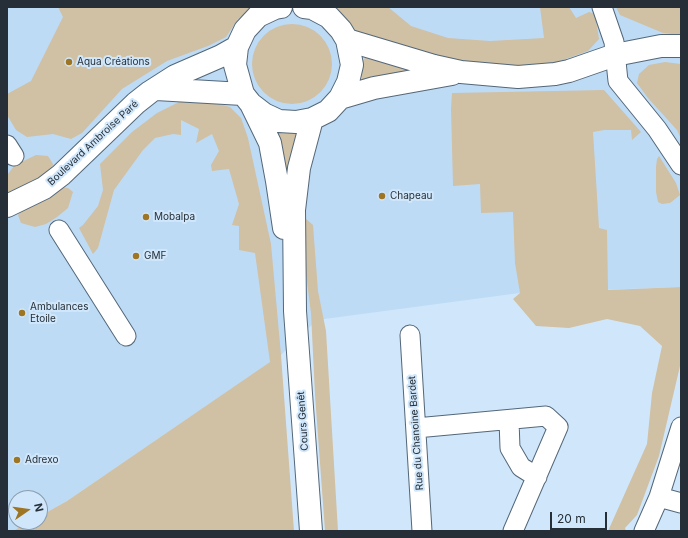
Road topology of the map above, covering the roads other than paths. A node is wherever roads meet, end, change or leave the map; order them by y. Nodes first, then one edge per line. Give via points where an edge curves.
1 (277, 7) edge
2 (304, 7) edge
3 (602, 7) edge
4 (327, 12) edge
5 (346, 40) junction
6 (681, 46) edge
7 (237, 47) junction
8 (615, 55) junction
9 (461, 72) junction
10 (156, 89) junction
11 (340, 98) junction
12 (247, 99) junction
13 (312, 119) junction
14 (681, 165) edge
15 (7, 206) edge
16 (59, 230) dead end
17 (295, 311) junction
18 (410, 335) dead end
19 (126, 336) dead end
20 (509, 420) junction
21 (681, 427) edge
22 (416, 428) junction
23 (537, 477) junction
24 (659, 496) junction
25 (681, 503) edge
26 (311, 531) edge
27 (422, 531) edge
28 (513, 531) edge
29 (644, 531) edge

1 - 7 main road via 258,16 245,30
2 - 4 main road
3 - 8 street via 614,42
4 - 5 main road
5 - 9 main road
5 - 11 main road via 352,65 348,82
6 - 8 main road via 655,47
7 - 10 main road, Boulevard Ambroise Paré via 175,76
7 - 12 main road, Cours Genêt via 235,65
8 - 9 main road via 555,74 518,76
8 - 14 street via 618,81
9 - 11 main road via 374,88
10 - 12 main road
10 - 15 main road, Boulevard Ambroise Paré via 136,103 61,176 44,188
11 - 13 main road via 328,111
12 - 13 main road via 264,114 280,121
12 - 17 main road, Cours Genêt via 270,143
13 - 17 main road, Cours Genêt via 299,168 294,210
16 - 19 street
17 - 26 main road, Cours Genêt
18 - 22 street, Rue du Chanoine Bardet
20 - 22 street
20 - 23 street via 510,448 521,467
20 - 23 street via 546,416 558,427
21 - 24 street
22 - 27 street, Rue du Chanoine Bardet
23 - 28 street
24 - 25 street
24 - 29 street

